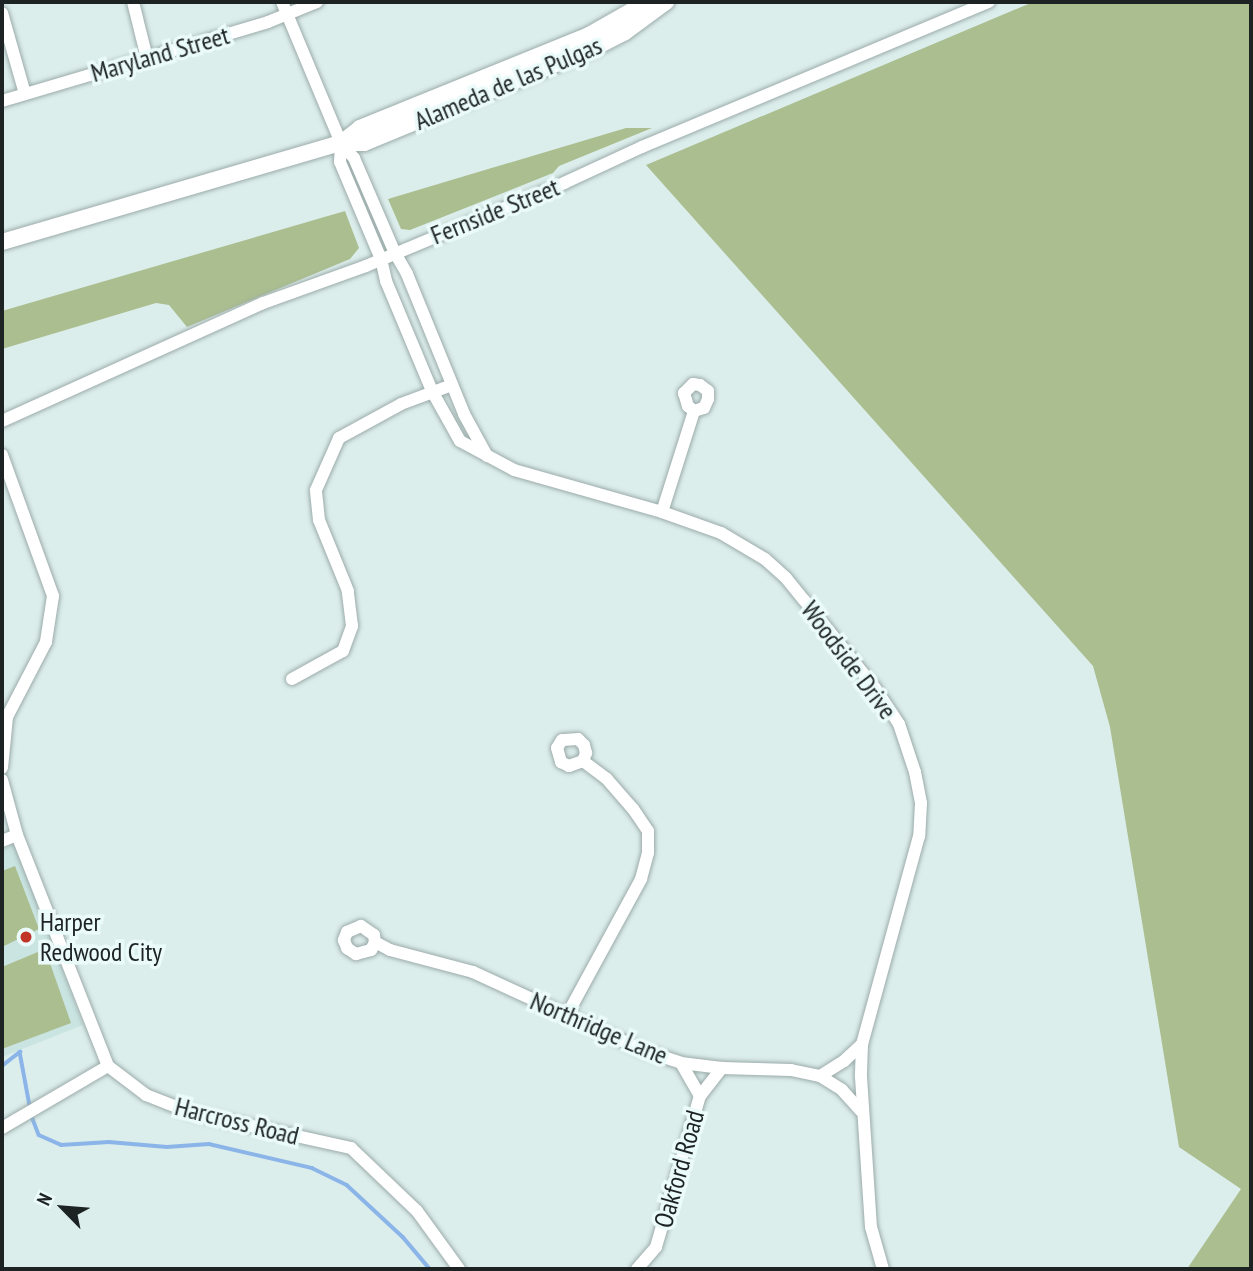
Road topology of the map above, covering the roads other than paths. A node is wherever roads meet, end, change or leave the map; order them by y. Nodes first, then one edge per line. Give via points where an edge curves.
1 (133, 2) edge
2 (282, 2) edge
3 (317, 2) edge
4 (647, 2) edge
5 (666, 2) edge
6 (989, 2) edge
7 (2, 13) edge
8 (286, 15) junction
9 (148, 58) junction
10 (25, 94) junction
11 (2, 101) edge
12 (341, 143) junction
13 (2, 242) edge
14 (395, 253) junction
15 (381, 259) junction
16 (453, 384) junction
17 (432, 391) junction
18 (694, 411) dead end
19 (2, 421) edge
20 (2, 455) edge
21 (488, 457) junction
22 (662, 512) junction
23 (292, 679) dead end
24 (583, 761) dead end
25 (2, 768) edge
26 (2, 780) edge
27 (17, 835) junction
28 (2, 841) edge
29 (375, 942) dead end
30 (567, 1015) junction
31 (862, 1044) junction
32 (681, 1063) junction
33 (108, 1066) junction
34 (722, 1068) junction
35 (820, 1076) junction
36 (699, 1096) junction
37 (861, 1111) junction
38 (2, 1128) edge
39 (459, 1269) edge
40 (637, 1269) edge
41 (883, 1269) edge

1 - 9 street
2 - 8 street
3 - 8 street, Maryland Street
4 - 12 main road, Alameda de las Pulgas via 589,35 359,128
5 - 12 main road, Alameda de las Pulgas via 592,49 364,143
6 - 14 street, Fernside Street
7 - 10 street
8 - 9 street, Maryland Street
8 - 12 street
9 - 10 street, Maryland Street
10 - 11 street, Maryland Street
12 - 13 main road, Alameda de las Pulgas
12 - 14 street via 354,158
12 - 15 street, Woodside Drive via 340,162
14 - 15 street, Fernside Street
14 - 16 street
15 - 17 street, Woodside Drive
15 - 19 street, Fernside Street via 251,309
16 - 17 street
16 - 21 street
17 - 21 street, Woodside Drive via 460,441
17 - 23 street via 339,438 323,469 316,490 318,520 348,591 352,626 343,651
18 - 22 street
20 - 25 street via 53,596 46,642 7,717
21 - 22 street, Woodside Drive via 546,481
22 - 31 street, Woodside Drive via 721,533 765,559 786,578 899,724 915,772 919,836
24 - 30 street via 607,779 633,809 648,831 648,853 641,879
26 - 27 street
27 - 28 street
27 - 33 street
29 - 30 street, Northridge Lane via 473,972
30 - 32 street, Northridge Lane
31 - 35 street
31 - 37 street, Woodside Drive
32 - 34 street, Northridge Lane
32 - 36 street
33 - 38 street
33 - 39 street, Harcross Road via 146,1095 192,1113 351,1148 417,1211
34 - 35 street, Northridge Lane via 791,1070
34 - 36 street, Oakford Road
35 - 37 street, Northridge Lane via 842,1090
36 - 40 street, Oakford Road via 656,1247
37 - 41 street, Woodside Drive via 871,1227

